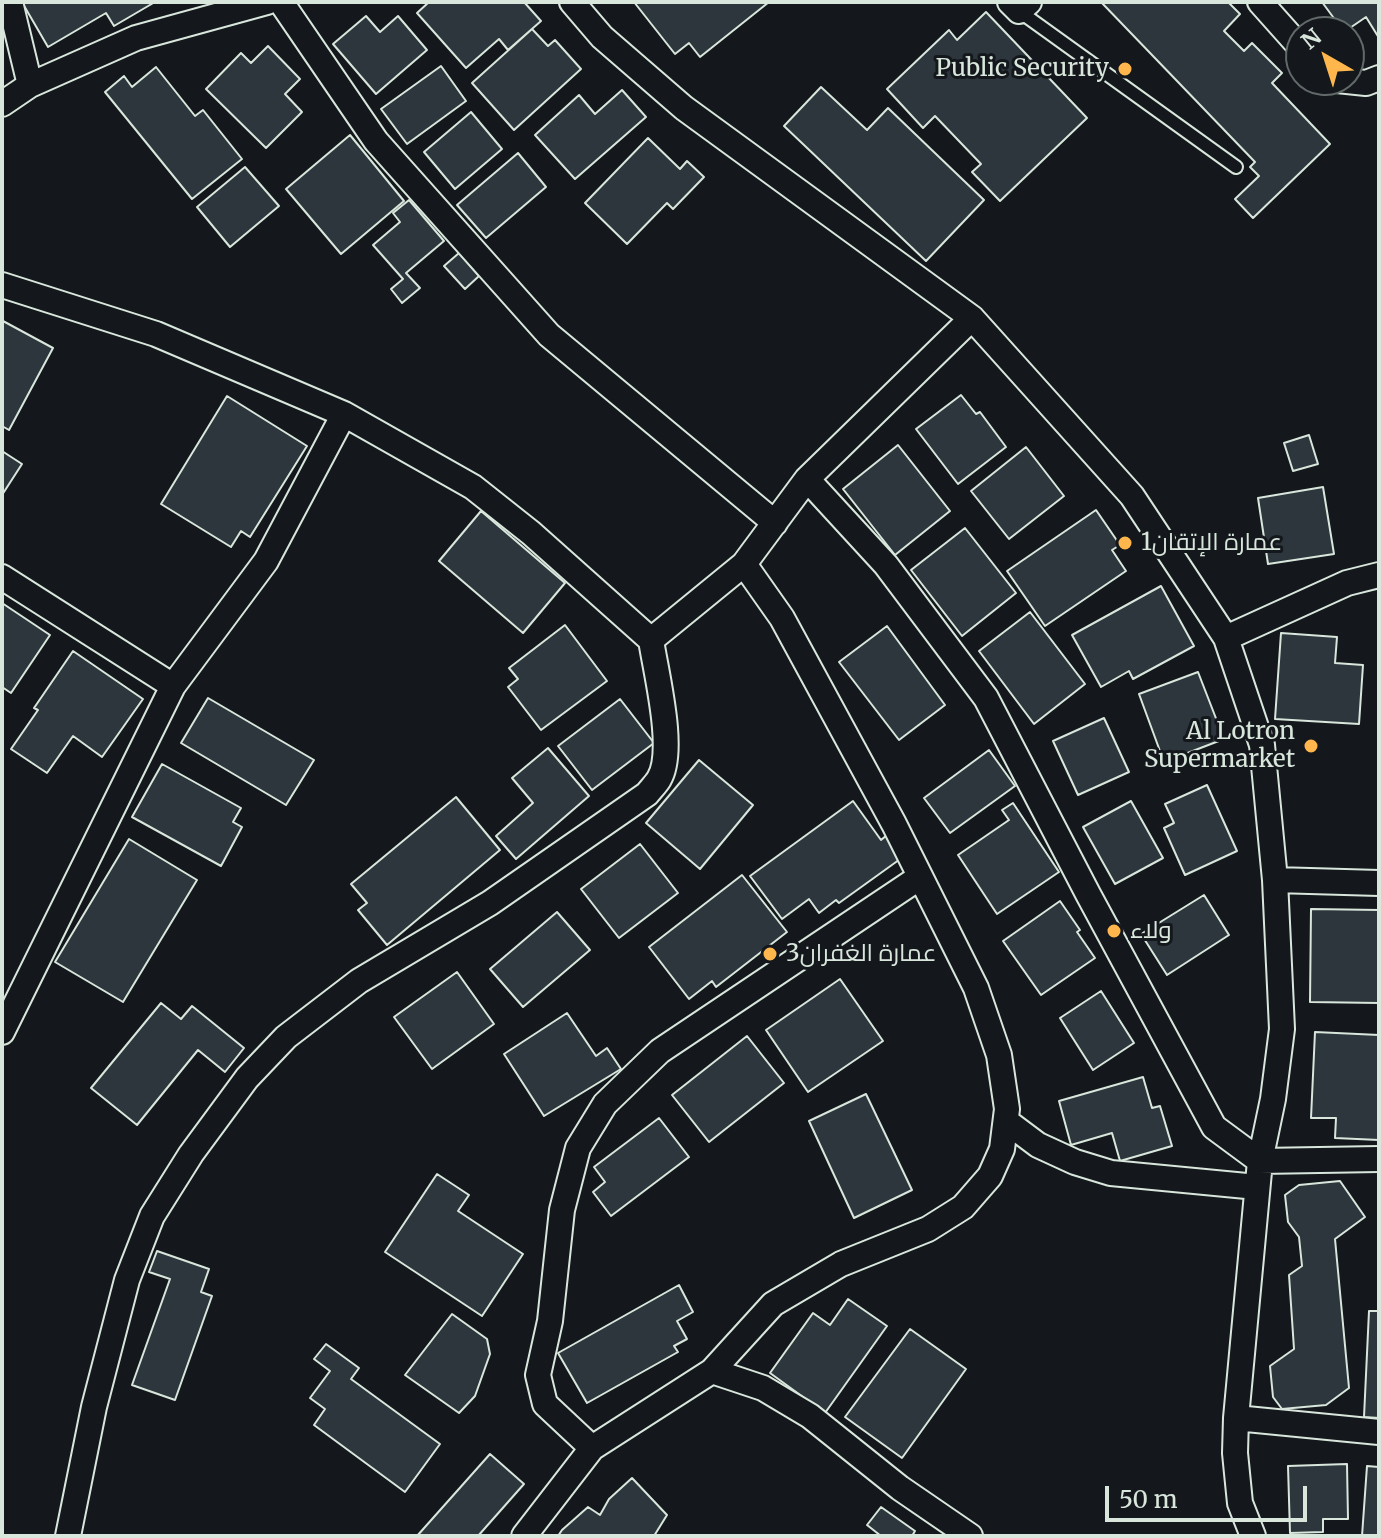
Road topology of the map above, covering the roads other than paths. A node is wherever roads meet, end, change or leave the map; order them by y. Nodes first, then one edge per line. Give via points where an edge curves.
1 (10, 2) edge
2 (267, 2) edge
3 (281, 2) edge
4 (572, 2) edge
5 (1260, 2) edge
6 (1020, 5) edge
7 (1285, 30) edge
8 (30, 85) junction
9 (2, 104) edge
10 (1236, 167) dead end
11 (2, 285) edge
12 (972, 318) junction
13 (344, 414) junction
14 (807, 479) junction
15 (775, 523) junction
16 (744, 564) junction
17 (1379, 575) edge
18 (2, 577) edge
19 (1226, 638) junction
20 (651, 640) junction
21 (173, 686) junction
22 (920, 877) junction
23 (1275, 880) junction
24 (1379, 883) edge
25 (2, 1032) edge
26 (1006, 1121) junction
27 (1379, 1159) edge
28 (1260, 1161) junction
29 (1257, 1187) junction
30 (712, 1371) junction
31 (1236, 1418) junction
32 (1379, 1432) edge
33 (592, 1448) junction
34 (1246, 1533) edge
35 (68, 1536) edge
36 (524, 1536) edge
37 (970, 1536) edge

1 - 8 street
2 - 8 street via 136,38
3 - 15 street via 376,141 549,335
4 - 12 street via 602,37 684,108
5 - 7 street
6 - 10 lane
8 - 9 street
11 - 13 street via 156,334
12 - 14 street
12 - 19 street via 1132,496
13 - 20 street via 473,487
13 - 21 street via 266,561
14 - 15 street
14 - 28 street via 886,565 986,698 1214,1127
15 - 16 street
16 - 20 street
16 - 22 street via 782,618
17 - 19 street via 1347,583
18 - 21 street
19 - 23 street via 1262,745
20 - 35 street via 667,743 659,779 647,794 490,903 359,981 286,1037 247,1078 191,1154 152,1216 127,1280
21 - 25 street
22 - 26 street via 986,1015 999,1055
22 - 33 street via 660,1051 605,1104 578,1148 562,1210 550,1321 538,1375 545,1404
23 - 24 street
23 - 28 street via 1282,1029
26 - 29 street via 1038,1145 1111,1173
26 - 30 street via 990,1176 963,1207 928,1229 841,1264 773,1304
27 - 28 street
28 - 29 street
29 - 31 street
30 - 33 street
30 - 37 street via 763,1388 810,1416
31 - 32 street
31 - 34 street via 1235,1453
33 - 36 street

